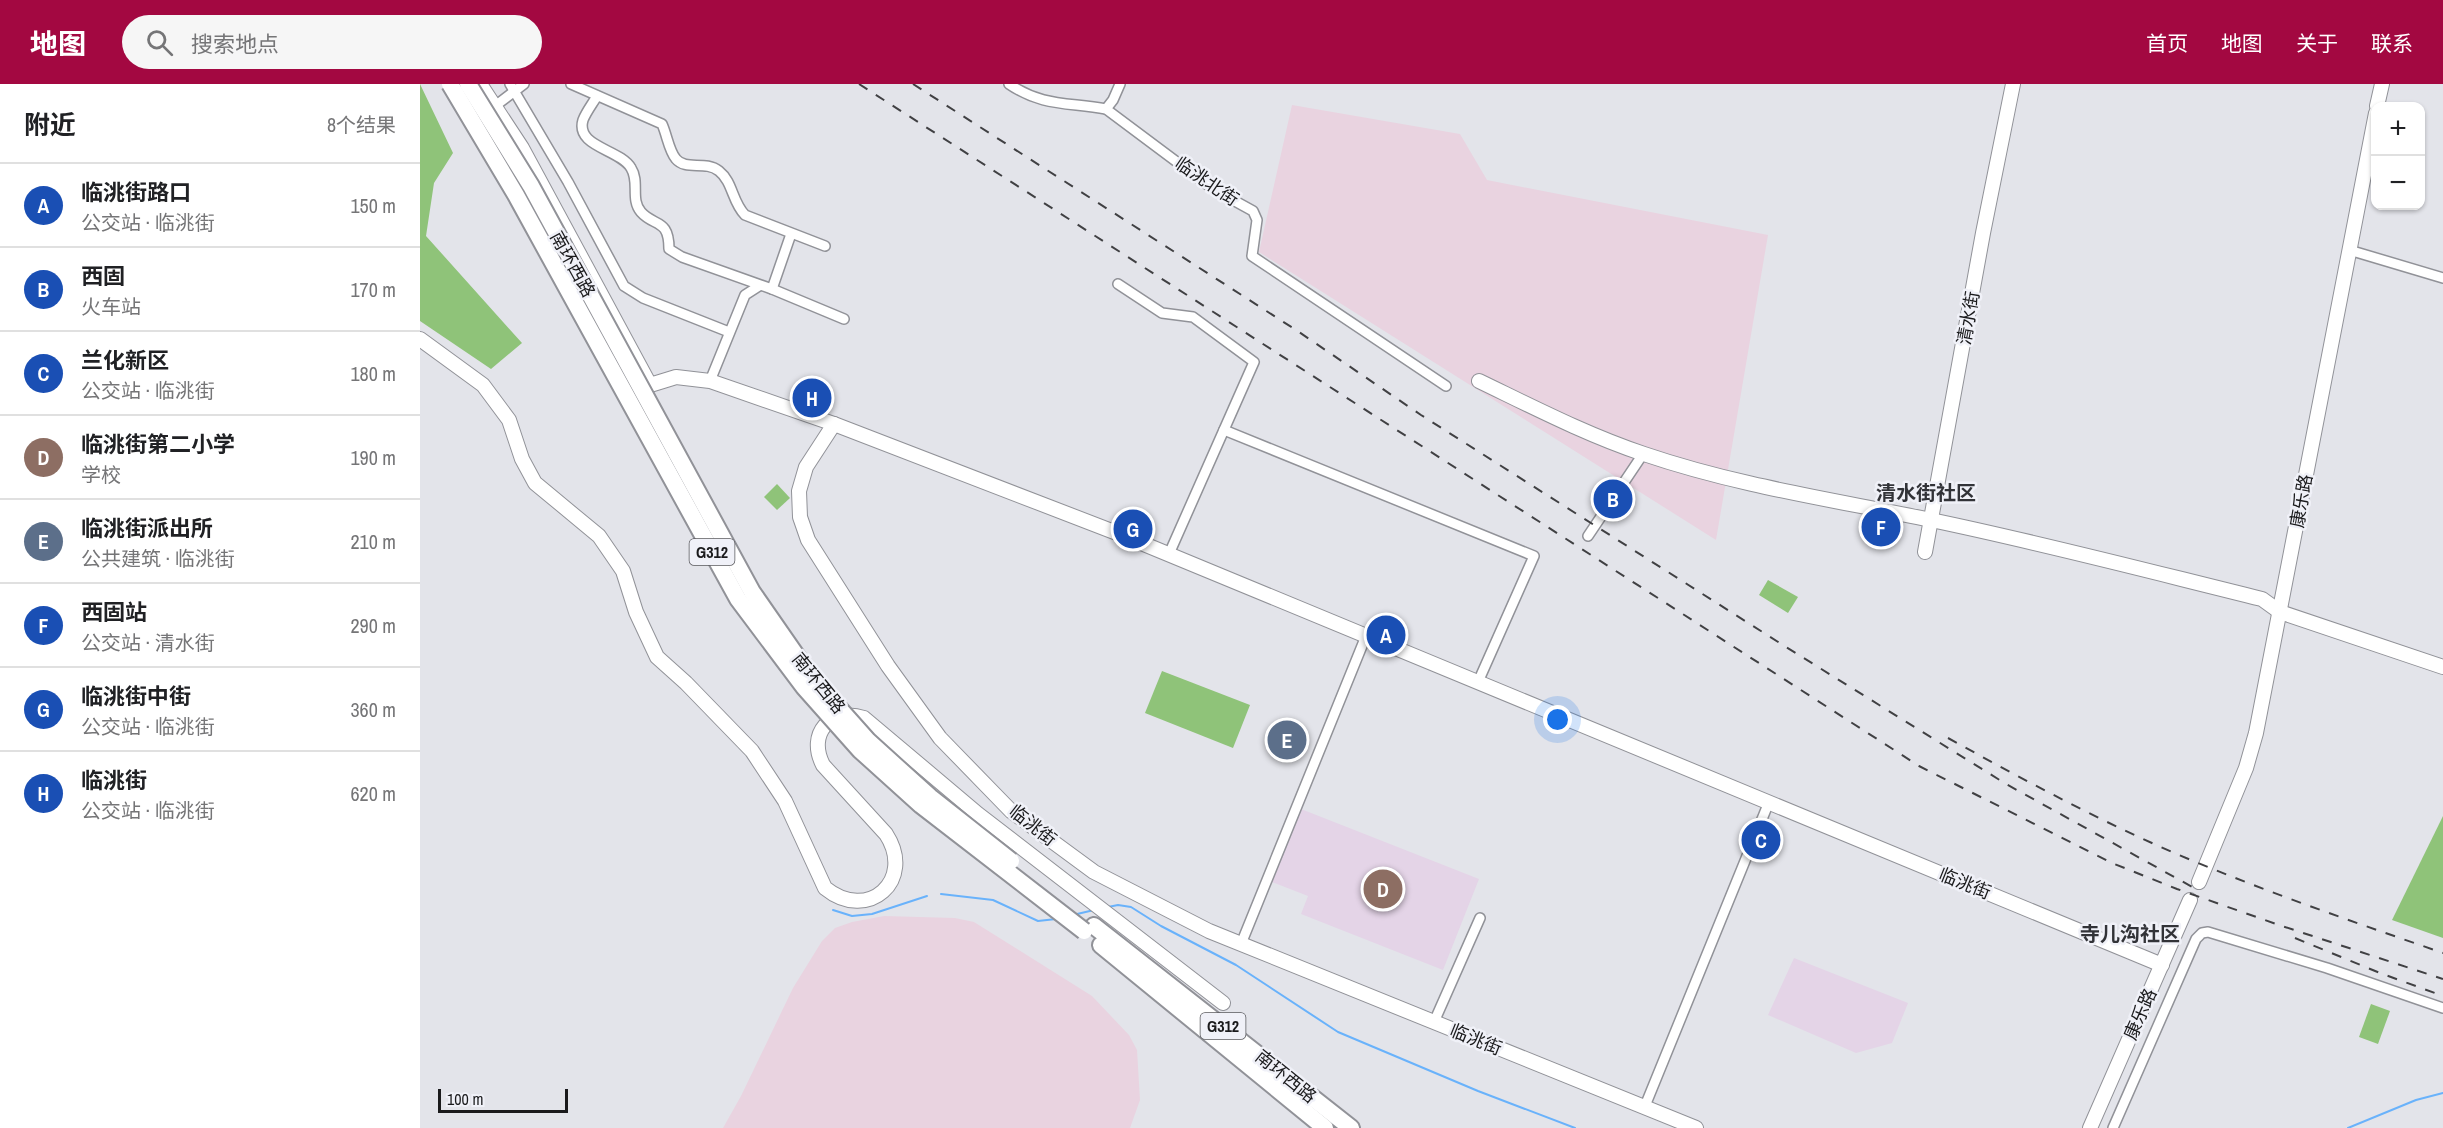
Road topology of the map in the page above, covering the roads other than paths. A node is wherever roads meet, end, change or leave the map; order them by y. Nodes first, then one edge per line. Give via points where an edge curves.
1 (450, 84) edge
2 (468, 84) edge
3 (480, 84) edge
4 (524, 84) edge
5 (571, 84) edge
6 (1009, 84) edge
7 (1120, 84) edge
8 (2013, 84) edge
9 (2382, 84) edge
10 (512, 88) edge
11 (597, 96) junction
12 (2378, 102) edge
13 (495, 106) junction
14 (1106, 109) junction
15 (2371, 138) edge
16 (791, 234) junction
17 (825, 246) dead end
18 (2349, 250) junction
19 (2443, 278) edge
20 (1118, 284) dead end
21 (759, 286) junction
22 (772, 289) junction
23 (844, 319) dead end
24 (729, 332) junction
25 (420, 339) edge
26 (710, 381) junction
27 (1479, 381) dead end
28 (650, 385) junction
29 (1446, 386) dead end
30 (616, 403) dead end
31 (834, 424) junction
32 (1224, 430) junction
33 (1643, 454) junction
34 (1932, 520) junction
35 (1588, 536) dead end
36 (1925, 552) dead end
37 (1169, 554) junction
38 (2280, 612) junction
39 (1366, 636) junction
40 (2443, 667) edge
41 (1478, 682) junction
42 (1769, 802) junction
43 (2199, 882) dead end
44 (2190, 900) dead end
45 (1480, 918) dead end
46 (1089, 928) junction
47 (1240, 944) junction
48 (2162, 964) junction
49 (1223, 1003) dead end
50 (2443, 1008) edge
51 (1434, 1022) junction
52 (1645, 1106) junction
53 (1325, 1128) edge
54 (1351, 1128) edge
55 (1696, 1128) edge
56 (2090, 1128) edge
57 (2113, 1128) edge

1 - 46 highway, 南环西路 / G312, bridge via 516,195 738,599 804,687 860,750 921,805
2 - 46 highway, 南环西路 / G312, bridge via 531,186 752,592 811,676 868,741
3 - 13 street
4 - 10 street
5 - 11 street
6 - 14 street, 临洮北街 via 1038,100
7 - 14 street
8 - 34 street, 清水街
9 - 12 street
10 - 13 street
10 - 24 street via 624,286 643,298
11 - 16 street via 662,124 680,162 718,170 726,177 737,207 745,215
11 - 21 street via 584,120 584,134 593,144 626,161 633,170 636,206 663,226 669,249
13 - 28 street via 528,159
14 - 29 street, 临洮北街 via 1214,189 1253,211 1257,220 1252,256
15 - 18 street, 康乐路
16 - 17 street
16 - 22 street
18 - 19 street
18 - 38 street, 康乐路
20 - 32 street via 1162,313 1193,317 1254,362
21 - 22 street
21 - 24 street via 745,295
22 - 23 street
24 - 26 street
25 - 49 street via 483,385 509,420 535,483 599,536 623,572 657,657 752,751 785,801 825,888 847,901 860,902 883,892 896,870 895,851 886,834 818,756 816,745 824,726 832,719 853,715 864,718 978,814
26 - 28 street, 临洮街 via 676,377
26 - 31 street, 临洮街
27 - 33 street via 1583,431
28 - 30 street
31 - 37 street, 临洮街
31 - 47 street, 临洮街 via 806,467 799,491 800,517 815,550 888,666 940,738 1011,811 1094,872
32 - 37 street
32 - 41 street via 1534,556
33 - 34 street via 1782,491
33 - 35 street
34 - 36 street, 清水街
34 - 38 street via 2262,599
37 - 39 street, 临洮街
38 - 40 street
38 - 43 street, 康乐路 via 2249,759
39 - 41 street, 临洮街
39 - 47 street
41 - 42 street, 临洮街
42 - 48 street, 临洮街
42 - 52 street
44 - 48 street, 康乐路
45 - 51 street
46 - 53 highway, 南环西路 / G312
46 - 54 highway, 南环西路 / G312
47 - 51 street, 临洮街
48 - 56 street, 康乐路
50 - 57 street via 2327,968 2202,933
51 - 52 street, 临洮街
52 - 55 street, 临洮街

